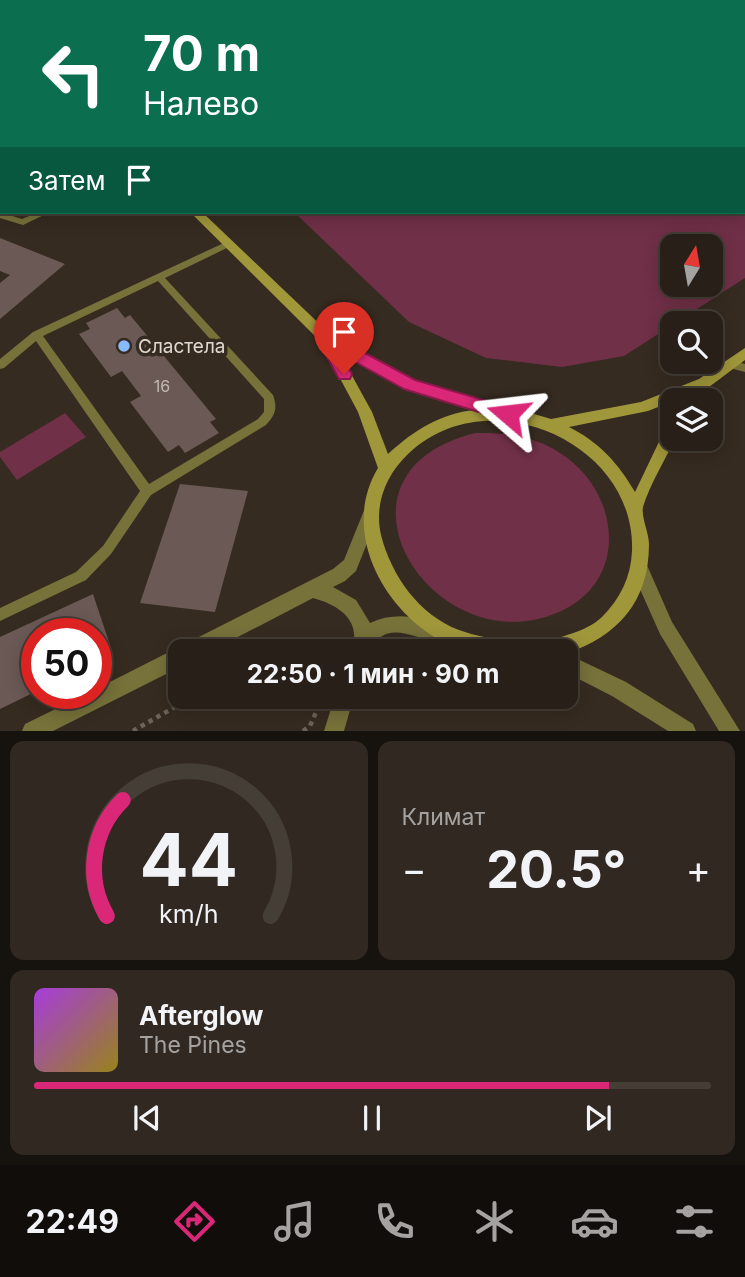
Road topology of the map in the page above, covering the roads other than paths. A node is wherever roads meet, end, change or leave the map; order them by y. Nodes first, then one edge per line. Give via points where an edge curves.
1 (41, 214) edge
2 (198, 214) edge
3 (0, 215) edge
4 (228, 244) junction
5 (159, 277) junction
6 (37, 335) junction
7 (324, 337) junction
8 (745, 353) edge
9 (730, 364) junction
10 (0, 365) edge
11 (745, 368) edge
12 (704, 383) junction
13 (700, 388) edge
14 (508, 414) junction
15 (550, 425) junction
16 (662, 451) edge
17 (386, 468) junction
18 (147, 491) junction
19 (635, 508) junction
20 (372, 511) junction
21 (640, 569) junction
22 (314, 590) junction
23 (0, 615) edge
24 (216, 639) edge
25 (362, 639) edge
26 (368, 639) edge
27 (455, 639) edge
28 (459, 639) edge
29 (578, 641) edge
30 (168, 663) edge
31 (578, 668) edge
32 (341, 709) edge
33 (32, 731) edge
34 (334, 731) edge
35 (686, 731) edge
36 (730, 731) edge

1 - 3 lane via 23,222
2 - 4 main road
4 - 5 lane
4 - 7 main road
5 - 6 lane
5 - 18 lane via 270,398 272,407 262,422
6 - 10 lane
6 - 18 lane
7 - 14 main road via 410,385
7 - 17 main road via 365,412
8 - 9 main road
9 - 11 lane
9 - 12 main road
12 - 13 main road
12 - 15 main road via 643,407
14 - 15 main road
14 - 17 main road via 450,419 402,447
15 - 19 main road via 602,457
16 - 19 main road
17 - 20 main road
18 - 23 lane via 91,568 69,584
19 - 21 main road via 642,538
20 - 22 street via 350,565
20 - 28 main road via 380,564 395,589 415,611
21 - 29 main road via 628,598 608,623
21 - 36 street via 666,628
22 - 24 street
22 - 25 street via 335,595 355,612 363,625
26 - 27 street via 388,623 399,622
30 - 33 street
31 - 35 street
32 - 34 street

